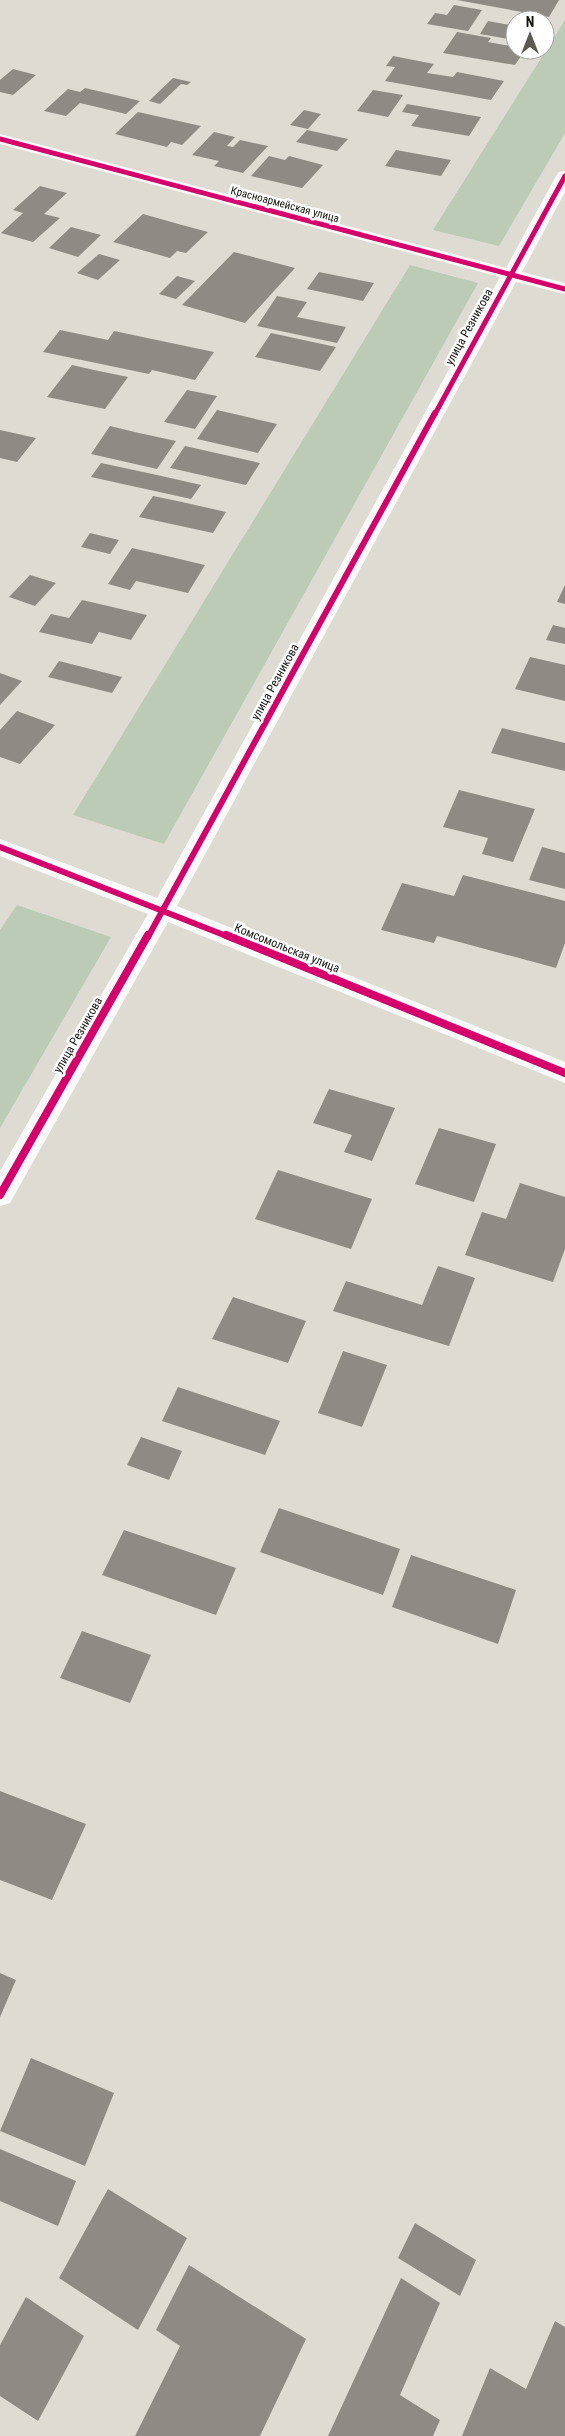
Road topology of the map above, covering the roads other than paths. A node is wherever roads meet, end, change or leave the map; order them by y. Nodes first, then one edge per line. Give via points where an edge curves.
1 (0, 139) edge
2 (565, 176) edge
3 (510, 276) junction
4 (565, 289) edge
5 (0, 847) edge
6 (163, 910) junction
7 (565, 1073) edge
8 (0, 1195) edge

1 - 3 street, Красноармейская улица
2 - 3 street, улица Резникова
3 - 4 street, Красноармейская улица
3 - 6 street, улица Резникова
5 - 6 street, Комсомольская улица
6 - 7 street, Комсомольская улица
6 - 8 street, улица Резникова

